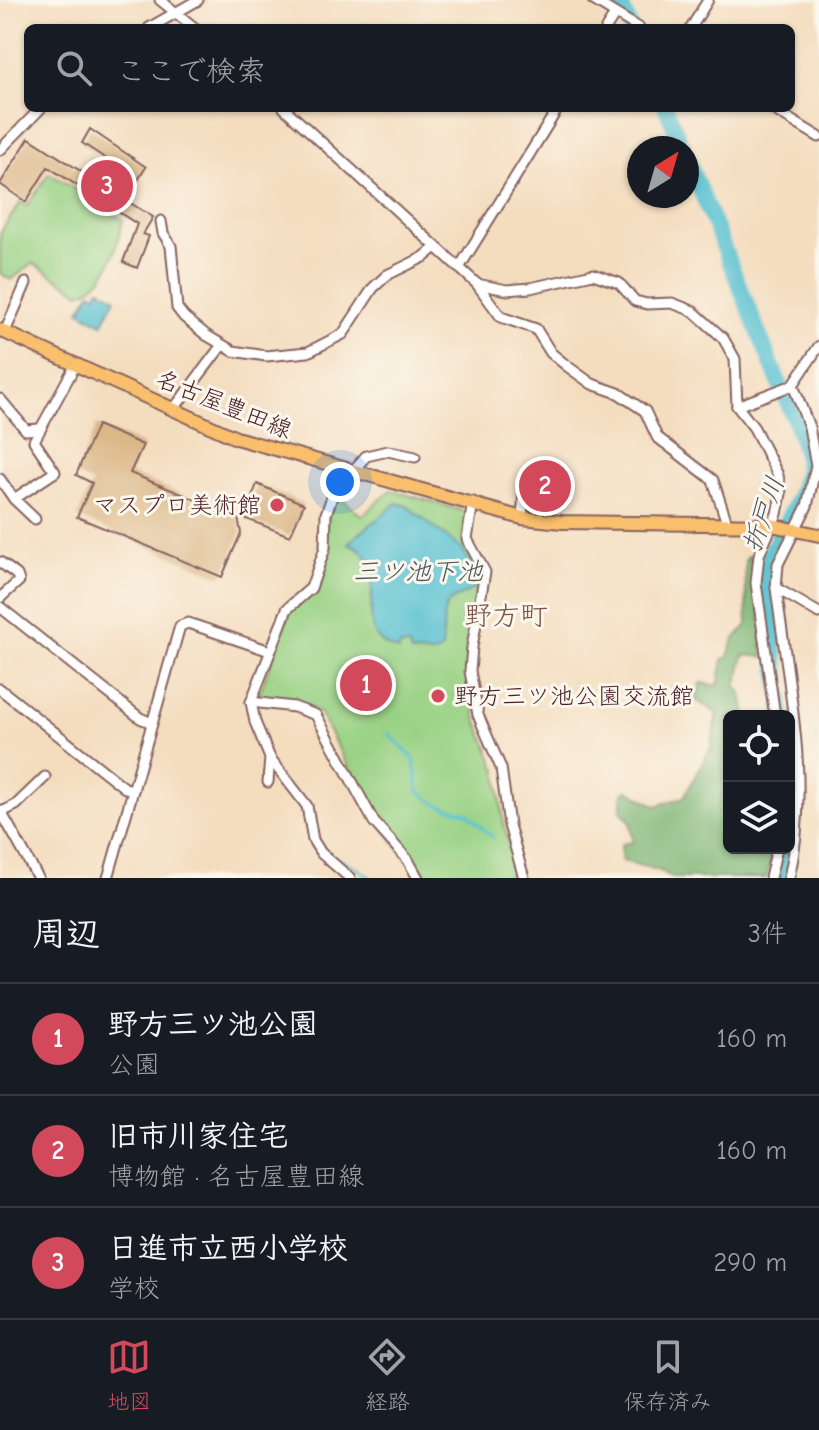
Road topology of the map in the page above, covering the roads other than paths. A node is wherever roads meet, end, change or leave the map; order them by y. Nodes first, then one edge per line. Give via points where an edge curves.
1 (160, 0) edge
2 (198, 0) edge
3 (593, 0) edge
4 (708, 0) edge
5 (177, 12) junction
6 (615, 14) junction
7 (156, 24) edge
8 (190, 24) edge
9 (609, 24) edge
10 (633, 24) edge
11 (693, 24) edge
12 (37, 112) edge
13 (288, 112) edge
14 (556, 112) edge
15 (778, 112) edge
16 (819, 137) edge
17 (0, 150) edge
18 (161, 221) dead end
19 (436, 247) junction
20 (459, 268) junction
21 (26, 283) dead end
22 (477, 284) junction
23 (2, 331) edge
24 (222, 345) junction
25 (819, 346) edge
26 (76, 364) junction
27 (790, 385) junction
28 (0, 399) edge
29 (737, 406) junction
30 (173, 410) junction
31 (40, 429) junction
32 (415, 457) dead end
33 (350, 471) junction
34 (0, 479) edge
35 (532, 479) dead end
36 (14, 499) junction
37 (473, 502) junction
38 (522, 518) junction
39 (35, 519) dead end
40 (727, 523) junction
41 (773, 526) junction
42 (794, 529) junction
43 (819, 535) edge
44 (0, 562) edge
45 (776, 588) junction
46 (0, 598) edge
47 (0, 607) edge
48 (819, 613) edge
49 (270, 651) junction
50 (0, 689) edge
51 (251, 702) junction
52 (774, 710) edge
53 (152, 723) junction
54 (270, 758) junction
55 (45, 777) dead end
56 (268, 782) dead end
57 (133, 790) junction
58 (1, 811) edge
59 (776, 854) edge
60 (38, 878) edge
61 (108, 878) edge
62 (350, 878) edge
63 (418, 878) edge
64 (524, 878) edge
65 (770, 878) edge
66 (789, 878) edge

1 - 5 street
2 - 5 street
3 - 6 street
4 - 11 street
5 - 7 street
5 - 8 street
6 - 9 street
6 - 10 street
12 - 17 street
13 - 19 street
14 - 20 street
15 - 16 street
18 - 24 street via 171,246 177,308
19 - 20 street
19 - 24 street via 387,275 343,334 324,345 266,356
20 - 22 street
21 - 23 street
22 - 29 street via 507,290 593,274 619,283 635,301 672,303 693,311 723,338 735,359
22 - 40 street via 501,317 536,329 567,366 645,411 657,437 713,480
23 - 26 main road, 名古屋豊田線
24 - 30 street
25 - 27 street
26 - 30 main road, 名古屋豊田線
26 - 31 street
27 - 29 street
27 - 42 street via 809,427 816,466 807,506
28 - 31 street via 26,430
29 - 41 street via 778,475 781,504
30 - 33 main road, 名古屋豊田線 via 236,438
31 - 36 street via 34,441 55,472
32 - 33 street via 388,451 366,456
33 - 37 main road, 名古屋豊田線
33 - 49 street via 326,514 325,548 311,588 287,609
34 - 36 street
35 - 38 street via 525,478
36 - 39 street
37 - 38 main road, 名古屋豊田線
37 - 64 street via 467,539 485,572 470,671 478,715 501,768
38 - 40 main road, 名古屋豊田線
40 - 41 main road, 名古屋豊田線
41 - 42 main road, 名古屋豊田線
41 - 52 street via 759,555 756,583
42 - 43 main road, 名古屋豊田線
42 - 45 street via 778,564
44 - 46 street via 19,581
45 - 48 street
45 - 66 street via 798,771 799,811
47 - 53 street
49 - 51 street
49 - 53 street via 185,623 180,626
50 - 57 street
51 - 54 street
51 - 63 street via 316,715 374,822
53 - 57 street
54 - 56 street
54 - 62 street via 307,806 321,853
55 - 58 street via 16,805
57 - 61 street
58 - 60 street
59 - 65 street

